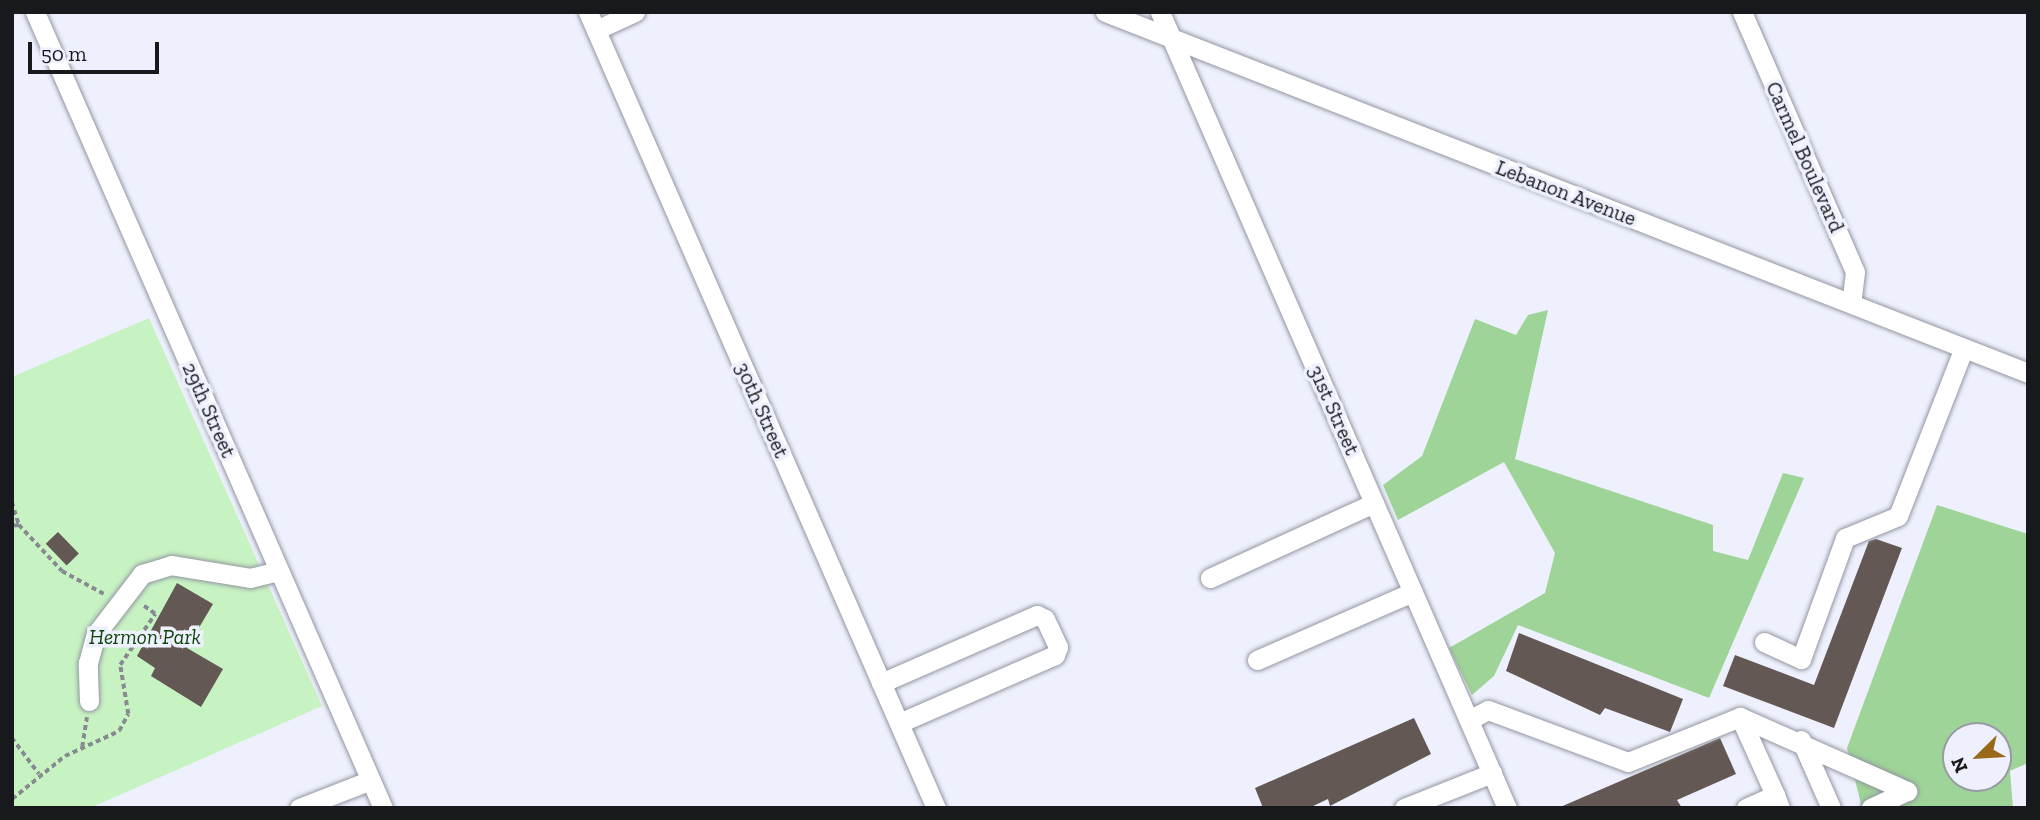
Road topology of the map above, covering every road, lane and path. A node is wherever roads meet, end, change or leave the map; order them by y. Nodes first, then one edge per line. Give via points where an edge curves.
1 (34, 12) edge
2 (635, 12) edge
3 (1105, 12) edge
4 (1160, 12) edge
5 (1741, 12) edge
6 (592, 21) edge
7 (1171, 38) junction
8 (1851, 303) junction
9 (1964, 348) junction
10 (2028, 373) edge
11 (12, 502) edge
12 (1374, 503) junction
13 (19, 525) junction
14 (12, 527) edge
15 (279, 570) junction
16 (1210, 578) dead end
17 (1413, 592) junction
18 (117, 601) junction
19 (1764, 642) dead end
20 (1257, 660) dead end
21 (881, 683) junction
22 (89, 701) joint
23 (1740, 717) junction
24 (1469, 720) junction
25 (899, 723) junction
26 (12, 738) edge
27 (1801, 740) junction
28 (82, 747) dead end
29 (1492, 773) junction
30 (39, 774) dead end
31 (371, 779) junction
32 (1777, 802) edge
33 (299, 808) edge
34 (383, 808) edge
35 (936, 808) edge
36 (1404, 808) edge
37 (1507, 808) edge
38 (1746, 808) edge
39 (1831, 808) edge
40 (1871, 808) edge

1 - 15 street, 29th Street
2 - 6 street
3 - 7 street, Lebanon Avenue
4 - 7 street, 31st Street
5 - 8 street, Carmel Boulevard via 1855,272
6 - 21 street, 30th Street
7 - 8 street, Lebanon Avenue
7 - 12 street, 31st Street
8 - 9 street, Lebanon Avenue
9 - 10 street, Lebanon Avenue
9 - 19 street via 1898,516 1845,538 1801,659
11 - 13 path
12 - 16 street
12 - 17 street, 31st Street
13 - 14 path
13 - 18 path via 61,571
15 - 18 street via 250,578 156,567
15 - 31 street, 29th Street
17 - 20 street
17 - 24 street, 31st Street
18 - 22 street via 96,634 88,663
21 - 25 street, 30th Street
21 - 25 street via 1037,615 1058,648 1055,655
22 - 28 path
23 - 24 street via 1628,762 1488,710
23 - 27 street
23 - 32 street
24 - 29 street, 31st Street
25 - 35 street, 30th Street
26 - 30 path
27 - 39 street
27 - 40 street via 1907,791
29 - 36 street
29 - 37 street, 31st Street
31 - 33 street
31 - 34 street, 29th Street
32 - 38 street

